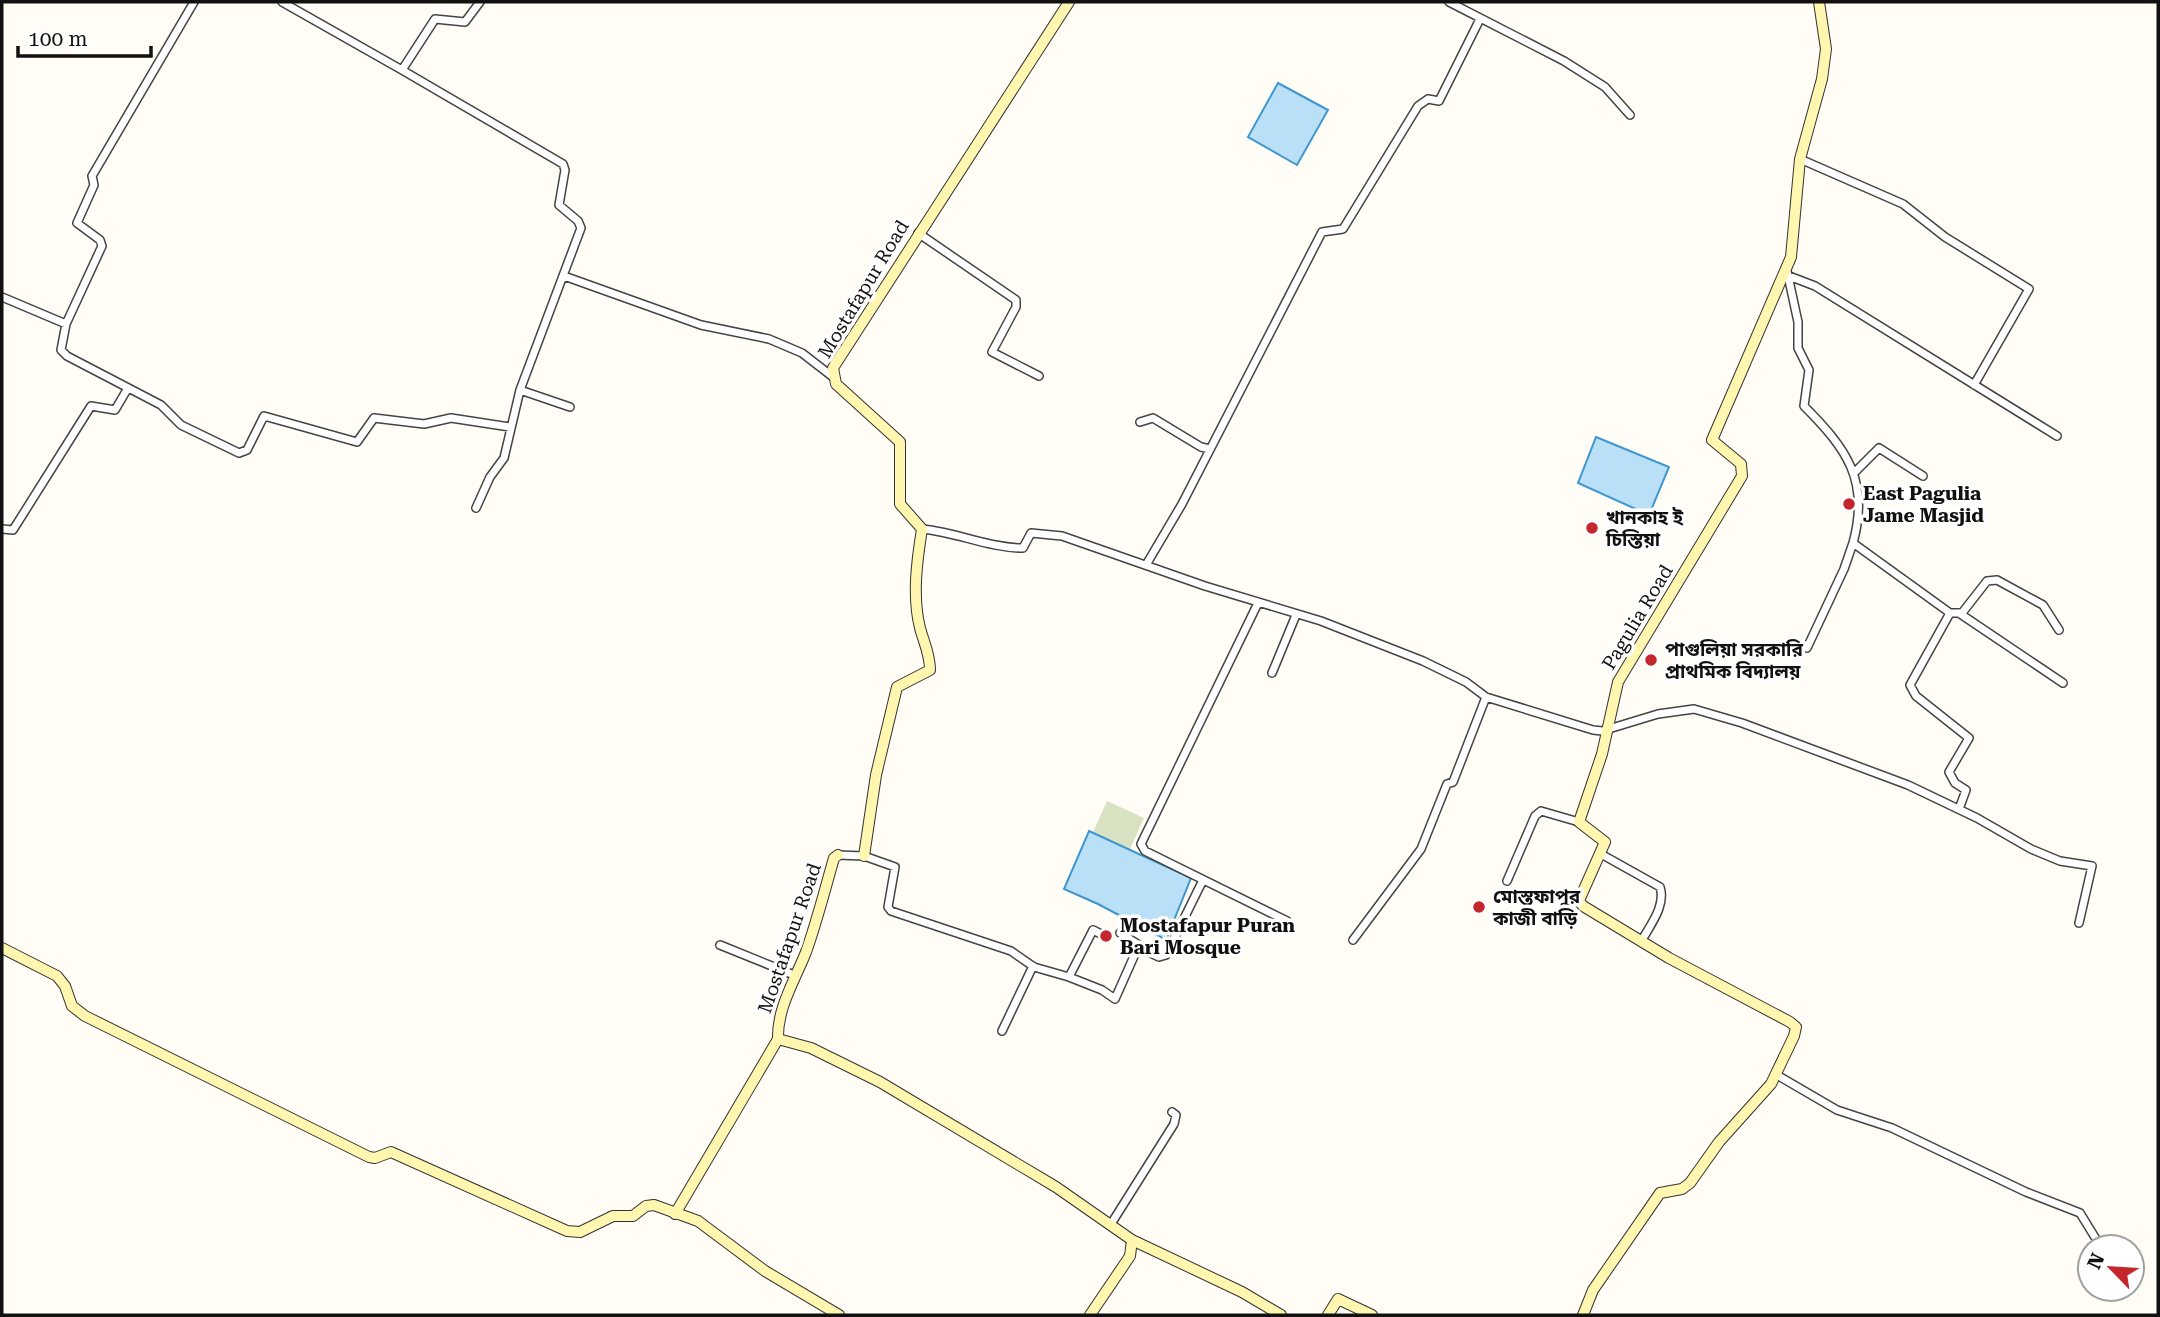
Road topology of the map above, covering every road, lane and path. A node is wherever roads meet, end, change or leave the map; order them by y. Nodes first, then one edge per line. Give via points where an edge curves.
1 (194, 2) edge
2 (282, 2) edge
3 (480, 2) edge
4 (1069, 2) edge
5 (1449, 2) edge
6 (1819, 2) edge
7 (1480, 19) junction
8 (402, 70) junction
9 (1630, 115) dead end
10 (1800, 159) junction
11 (918, 233) junction
12 (1788, 273) junction
13 (564, 276) junction
14 (2, 297) edge
15 (66, 324) junction
16 (1039, 376) dead end
17 (833, 377) junction
18 (1974, 385) junction
19 (128, 388) junction
20 (520, 390) junction
21 (570, 407) dead end
22 (1140, 422) dead end
23 (510, 427) junction
24 (2057, 436) dead end
25 (1210, 449) junction
26 (1854, 473) junction
27 (1923, 476) dead end
28 (476, 508) dead end
29 (2, 529) edge
30 (922, 529) junction
31 (1853, 543) junction
32 (1146, 565) junction
33 (1258, 603) junction
34 (1950, 613) junction
35 (1959, 613) junction
36 (1296, 615) junction
37 (2059, 630) dead end
38 (1807, 648) dead end
39 (1272, 673) dead end
40 (2063, 683) dead end
41 (1486, 697) junction
42 (1606, 730) junction
43 (1959, 809) junction
44 (1579, 822) junction
45 (1601, 854) junction
46 (838, 855) joint
47 (864, 856) junction
48 (1203, 880) junction
49 (1507, 881) dead end
50 (1287, 921) dead end
51 (2078, 923) dead end
52 (1120, 933) dead end
53 (1105, 936) dead end
54 (1353, 940) dead end
55 (1642, 940) junction
56 (720, 945) dead end
57 (2, 948) edge
58 (1144, 950) dead end
59 (1033, 966) junction
60 (794, 975) junction
61 (1069, 977) junction
62 (1002, 1031) dead end
63 (778, 1040) junction
64 (1777, 1075) junction
65 (1172, 1112) dead end
66 (675, 1214) junction
67 (1111, 1224) junction
68 (2092, 1233) edge
69 (1132, 1240) junction
70 (839, 1315) edge
71 (1090, 1315) edge
72 (1281, 1315) edge
73 (1328, 1315) edge
74 (1372, 1315) edge
75 (1583, 1315) edge

1 - 15 street via 92,176 94,185 77,223 102,246
2 - 8 street
3 - 8 street via 465,22 435,19
4 - 11 street, Mostafapur Road
5 - 7 street
6 - 10 street, Pagulia Road via 1826,49
7 - 9 street via 1605,87
7 - 25 street via 1439,101 1428,99 1418,106 1343,229 1322,232
8 - 13 street via 563,164 559,205 581,228
10 - 12 street, Pagulia Road
10 - 18 street via 1903,204 1945,237 2029,289
11 - 16 street via 1016,300 992,352
11 - 17 street, Mostafapur Road via 833,368
12 - 18 street
12 - 26 street, Pagulia Road via 1798,348 1809,370 1804,406 1840,445
12 - 42 street, Pagulia Road via 1712,440 1741,464 1742,476 1618,682
13 - 17 street via 701,325 769,339 802,353
13 - 20 street
14 - 15 street
15 - 19 street via 61,350
17 - 30 street, Mostafapur Road via 900,442 900,504
18 - 24 street
19 - 23 street via 162,405 181,425 239,453 247,450 264,416 357,442 374,418 425,424 451,418
19 - 29 street via 115,410 90,406 13,530
20 - 21 street
20 - 23 street
22 - 25 street via 1153,418
23 - 28 street via 504,458
25 - 32 street
26 - 27 street via 1879,448
26 - 31 street, Pagulia Road via 1860,506
30 - 32 street via 1009,548 1023,548 1031,533 1062,536
30 - 47 street via 917,603 930,670 897,687 876,775
31 - 34 street
31 - 38 street, Pagulia Road
32 - 33 street
33 - 36 street
33 - 48 street via 1141,844 1145,851
34 - 35 street
34 - 43 street via 1910,685 1916,696 1969,738 1949,772 1965,790
35 - 37 street via 1986,581 1997,580 2043,605
35 - 40 street
36 - 39 street
36 - 41 street via 1405,653 1466,682
41 - 42 street
41 - 54 street via 1459,770 1447,784 1421,849
42 - 43 street via 1694,709 1908,785
42 - 44 street
43 - 51 street via 2031,849 2060,861 2092,866
44 - 45 street via 1605,842
44 - 49 street via 1541,811
45 - 55 street via 1579,901
45 - 55 street via 1660,887 1660,906
46 - 47 street, Mostafapur Road
46 - 60 street, Mostafapur Road
47 - 59 street via 895,867 891,911 1011,951
48 - 50 street
48 - 58 street via 1166,955 1159,957
52 - 61 street via 1139,945 1115,999
53 - 61 street via 1093,930
55 - 64 street via 1796,1027
56 - 60 street
57 - 66 street via 57,976 72,1006 85,1016 369,1157 391,1152 567,1231 580,1232 614,1216 633,1216 646,1206
59 - 61 street
59 - 62 street
60 - 63 street, Mostafapur Road via 777,1027
63 - 66 street
63 - 67 street via 811,1048 880,1082
64 - 68 street via 1837,1110 1892,1128 2080,1213
64 - 75 street via 1690,1183 1660,1193 1593,1290
65 - 67 street via 1174,1124
66 - 70 street via 698,1221 765,1271
67 - 69 street
69 - 71 street via 1130,1256
69 - 72 street
73 - 74 street via 1338,1299

